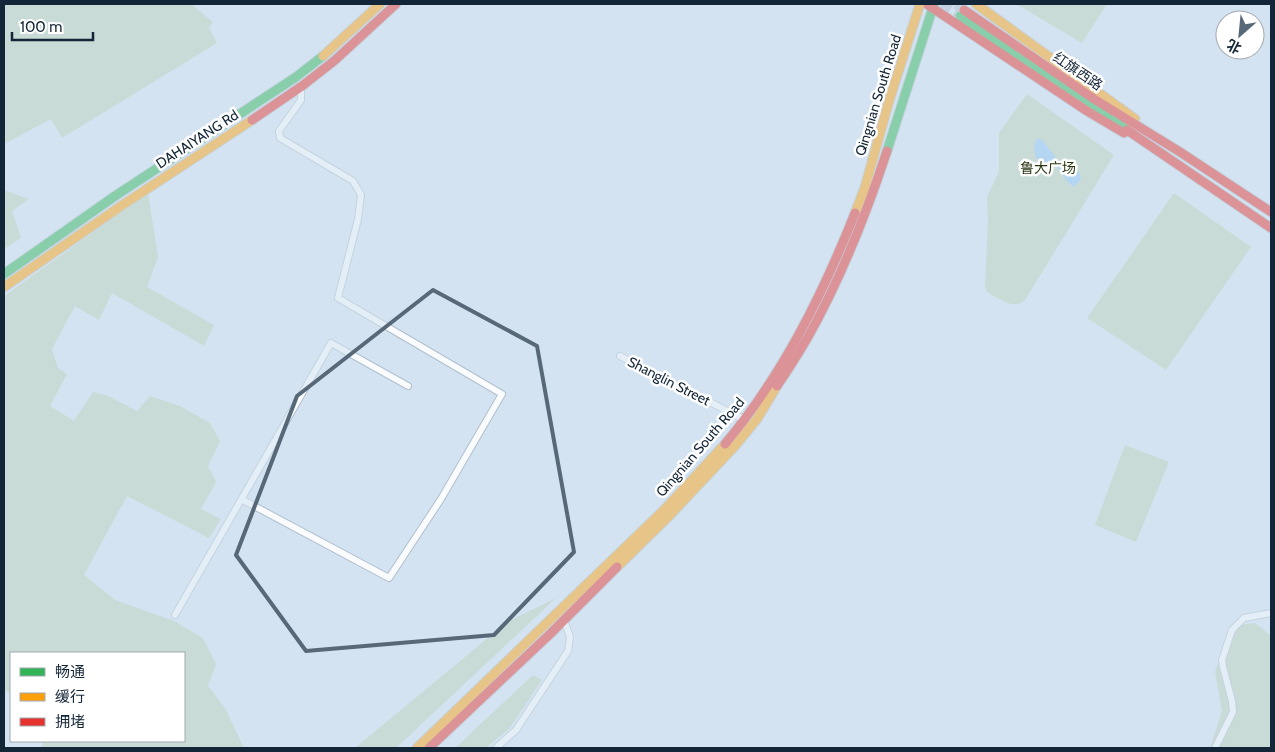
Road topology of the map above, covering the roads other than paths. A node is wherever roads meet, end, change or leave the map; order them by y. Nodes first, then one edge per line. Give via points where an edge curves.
1 (380, 4) edge
2 (396, 4) edge
3 (920, 4) edge
4 (976, 4) edge
5 (931, 5) edge
6 (296, 77) junction
7 (302, 86) junction
8 (1180, 152) junction
9 (1172, 161) junction
10 (1271, 212) edge
11 (1271, 228) edge
12 (4, 274) edge
13 (4, 287) edge
14 (620, 356) dead end
15 (408, 386) dead end
16 (745, 420) junction
17 (243, 500) junction
18 (1271, 613) edge
19 (175, 615) dead end
20 (564, 620) junction
21 (417, 748) edge
22 (429, 748) edge
23 (496, 748) edge
24 (1214, 748) edge

1 - 6 main road, DAHAIYANG Rd
2 - 7 main road, DAHAIYANG Rd
3 - 16 main road, Qingnian South Road via 865,187 841,248 801,332
4 - 8 main road
5 - 9 main road via 1087,111
5 - 20 main road, Qingnian South Road via 895,129 864,220 804,345 735,446
6 - 7 street
6 - 12 main road, DAHAIYANG Rd
7 - 13 main road, DAHAIYANG Rd
7 - 17 street via 301,100 279,131 280,138 353,181 361,195 338,298 502,394 441,499 389,578
8 - 9 main road, 红旗西路 via 962,13
8 - 10 main road
9 - 11 main road
14 - 16 street, Shanglin Street
15 - 17 street via 331,343
16 - 21 main road, Qingnian South Road via 664,509
17 - 19 street
18 - 24 street via 1244,618 1232,630 1222,660 1232,712
20 - 22 main road, Qingnian South Road
20 - 23 street via 570,637 568,651 516,730

